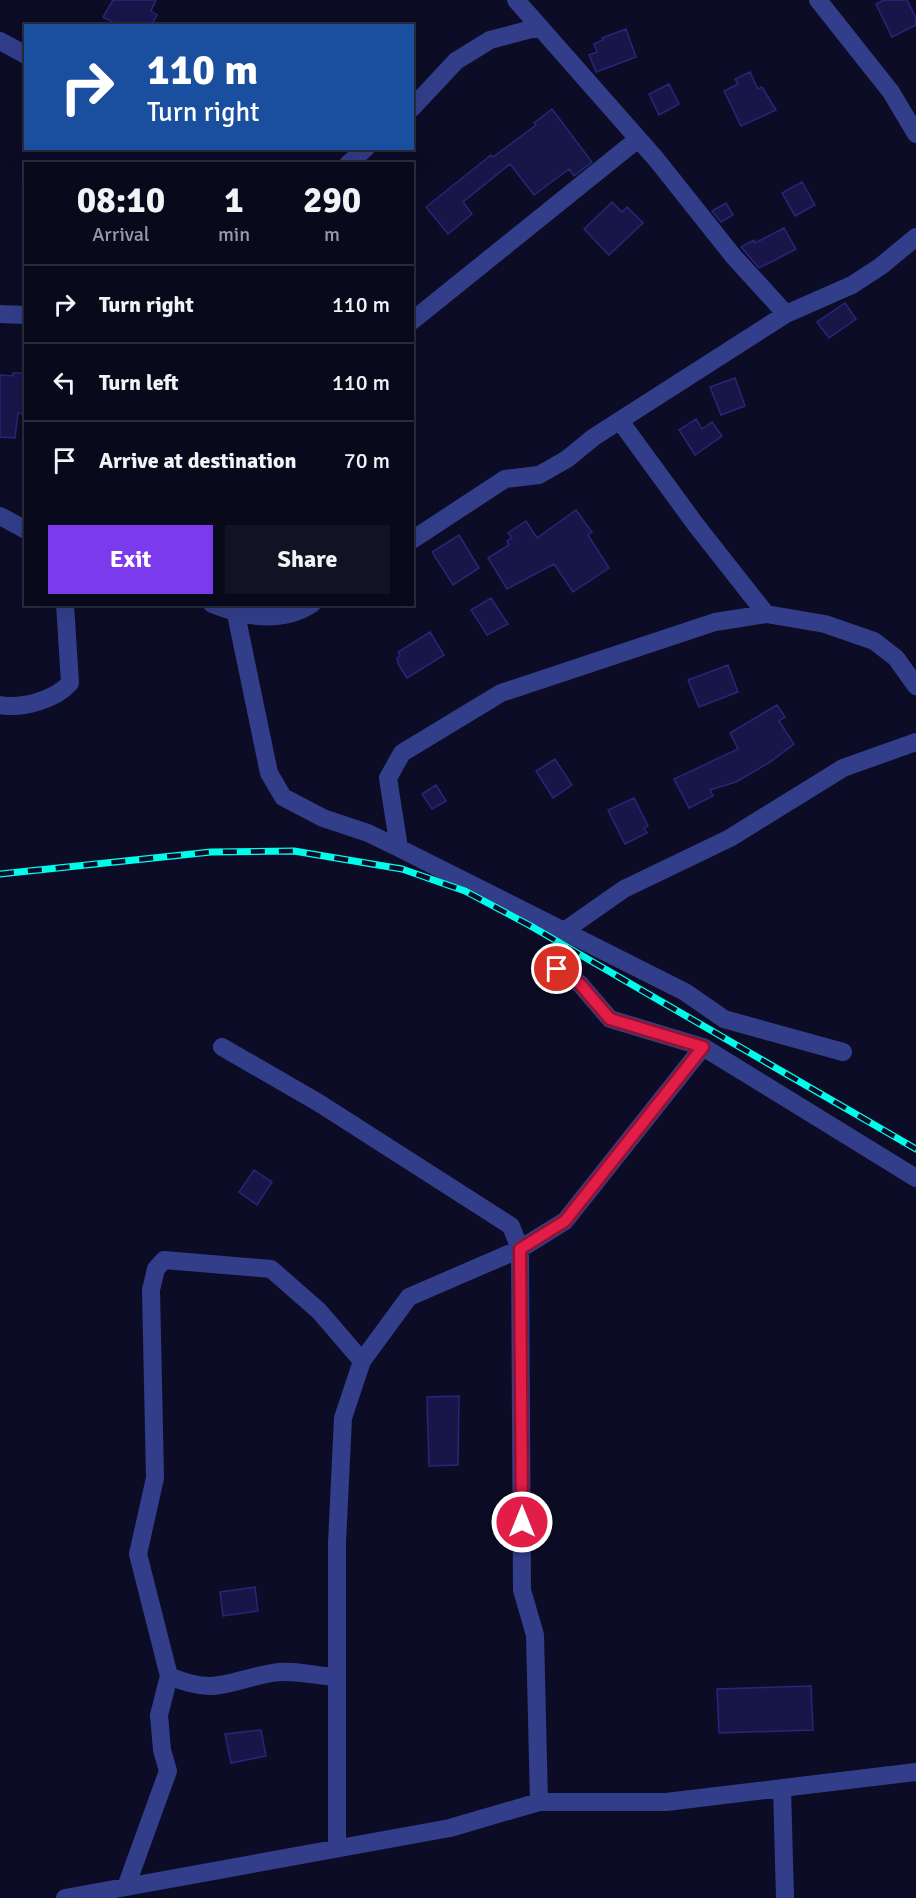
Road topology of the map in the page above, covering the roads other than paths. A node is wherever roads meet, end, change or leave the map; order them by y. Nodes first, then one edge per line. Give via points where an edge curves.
1 (516, 0) edge
2 (818, 0) edge
3 (539, 27) junction
4 (0, 41) edge
5 (24, 54) edge
6 (414, 106) edge
7 (916, 134) edge
8 (638, 139) junction
9 (364, 150) edge
10 (350, 162) edge
11 (916, 237) edge
12 (0, 314) edge
13 (786, 314) junction
14 (24, 315) edge
15 (414, 319) edge
16 (620, 421) junction
17 (0, 516) edge
18 (24, 529) edge
19 (414, 539) edge
20 (65, 606) edge
21 (217, 606) edge
22 (309, 606) edge
23 (236, 614) junction
24 (766, 614) junction
25 (916, 686) edge
26 (0, 705) edge
27 (916, 742) edge
28 (399, 848) junction
29 (564, 931) junction
30 (557, 969) dead end
31 (222, 1047) dead end
32 (703, 1047) junction
33 (843, 1052) dead end
34 (916, 1178) edge
35 (520, 1249) junction
36 (362, 1361) junction
37 (169, 1676) junction
38 (337, 1677) junction
39 (916, 1772) edge
40 (782, 1788) junction
41 (539, 1802) junction
42 (337, 1848) junction
43 (126, 1887) junction
44 (64, 1898) edge
45 (785, 1898) edge

1 - 3 street
2 - 7 street via 891,92
3 - 6 street via 490,40 456,62
3 - 8 street
4 - 5 street
8 - 13 street
8 - 15 street
9 - 10 street
11 - 13 street via 852,285
12 - 14 street
13 - 16 street
16 - 19 street via 539,475 505,479
16 - 24 street
17 - 18 street
20 - 26 street via 70,683 62,693 45,700
21 - 23 street
22 - 23 street via 298,613 268,617
23 - 28 street via 269,773 282,797 322,818
24 - 25 street via 825,624 874,641 896,658
24 - 28 street via 715,622 501,693 402,753 388,778
27 - 29 street via 843,768 730,838 624,889
28 - 29 street
29 - 33 street via 685,992 724,1019
30 - 32 street via 580,984 610,1019
31 - 35 street via 319,1103 511,1226
32 - 34 street
32 - 35 street via 565,1221
35 - 36 street via 409,1297
35 - 41 street via 522,1590 535,1635
36 - 37 street via 318,1311 271,1269 164,1260 156,1269 151,1290 155,1478 138,1554
36 - 38 street via 343,1418 337,1544
37 - 38 street via 190,1685 216,1688 274,1672
37 - 43 street via 159,1715 168,1771
38 - 42 street
39 - 40 street
40 - 41 street via 666,1802
40 - 45 street
41 - 42 street via 450,1828
42 - 43 street
43 - 44 street

